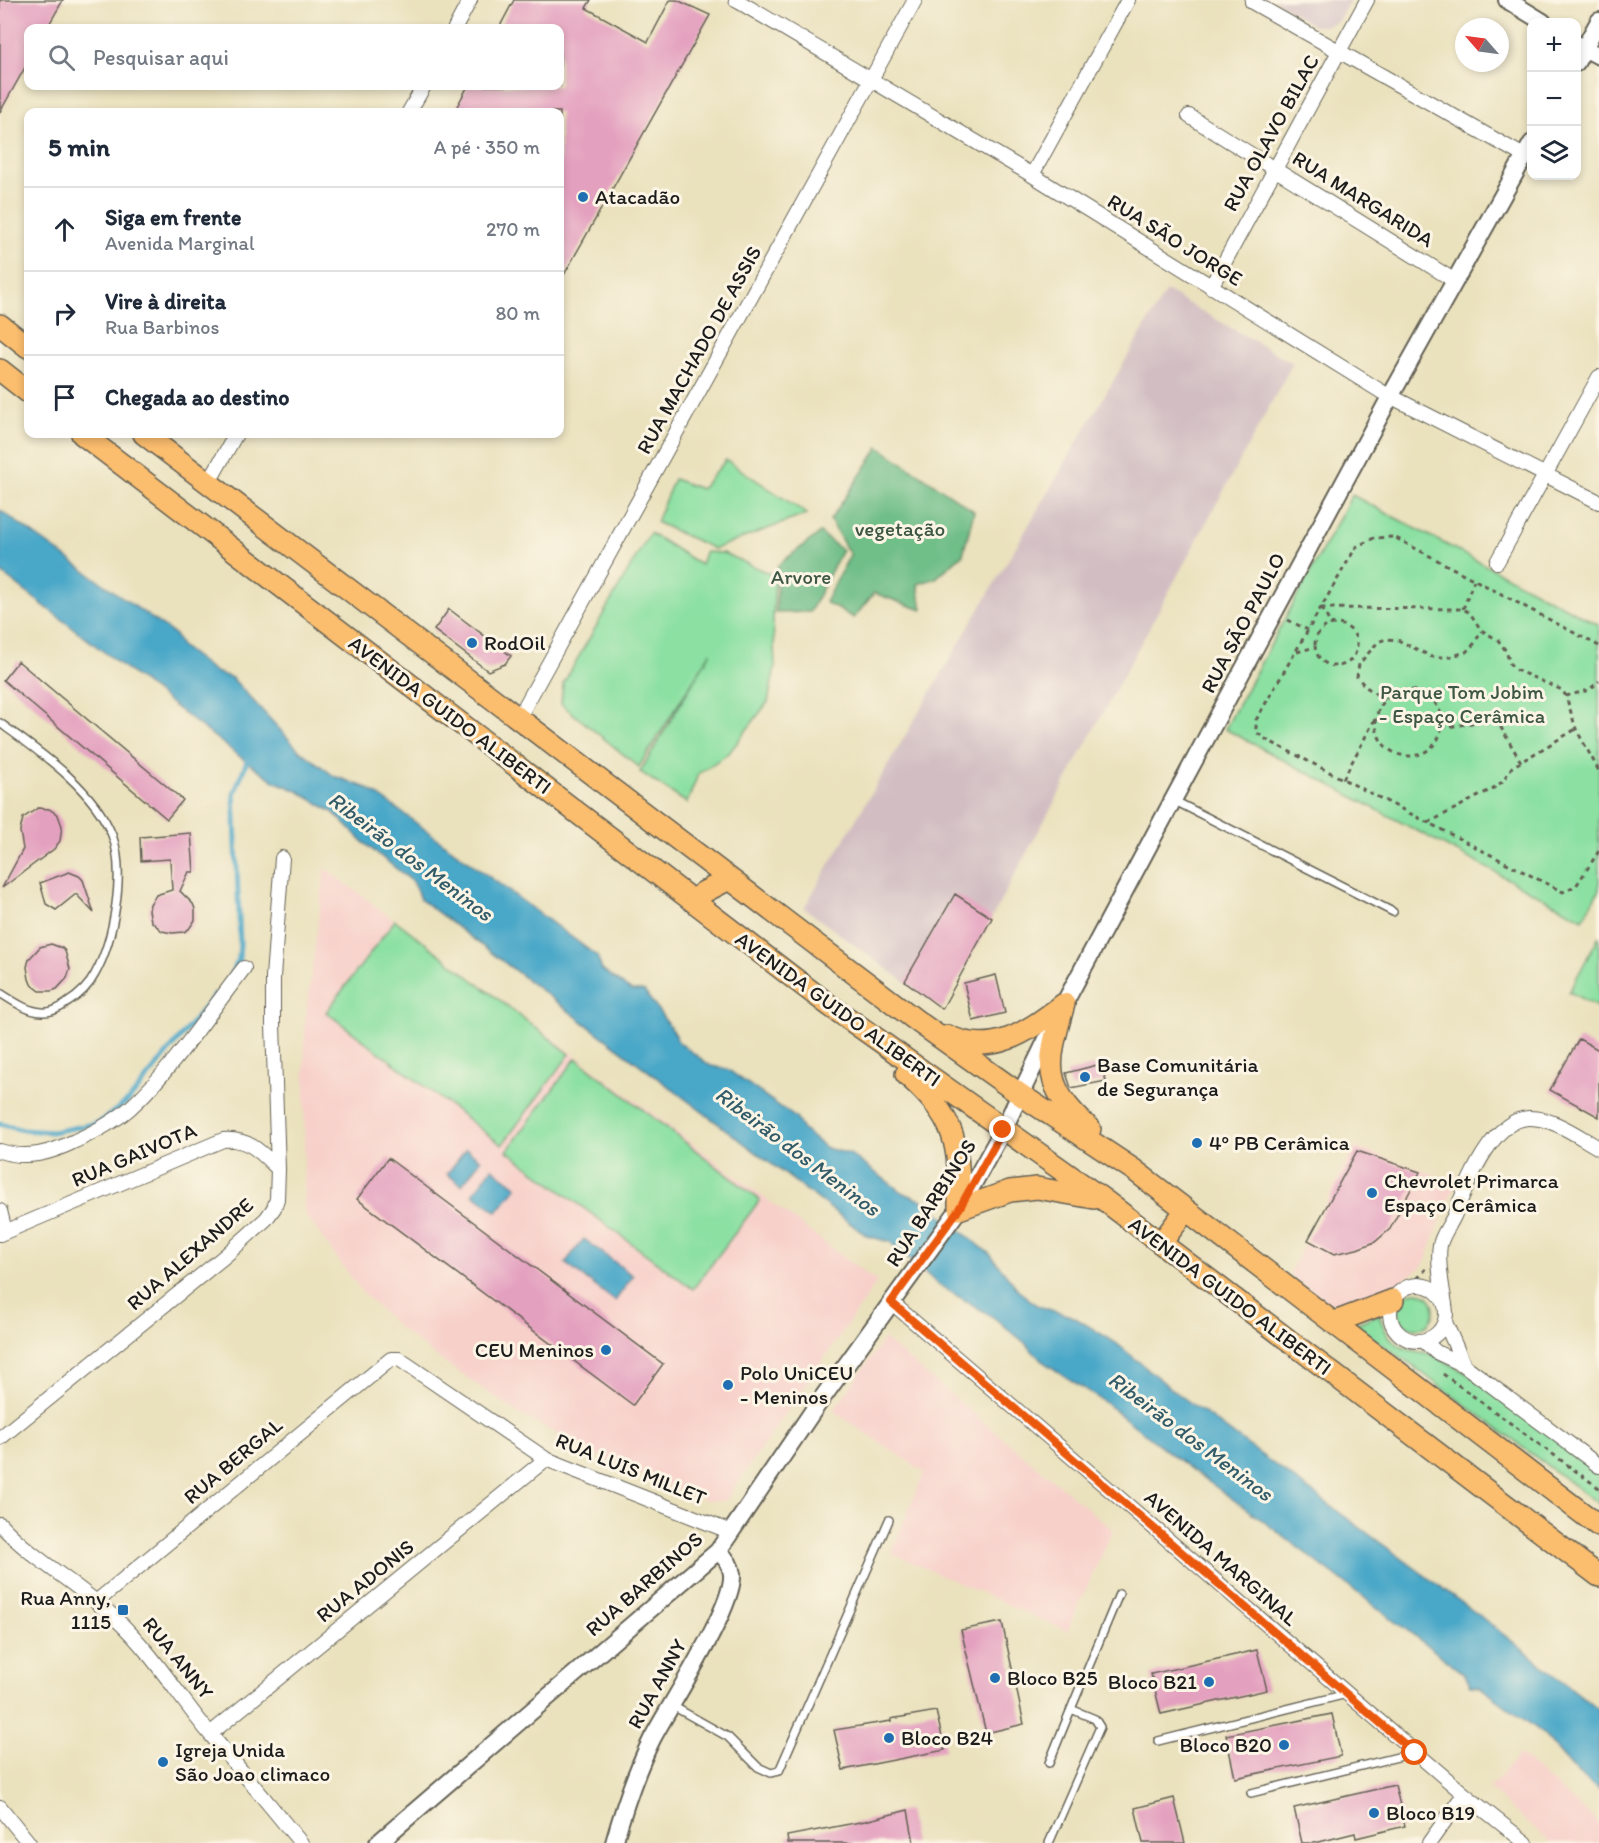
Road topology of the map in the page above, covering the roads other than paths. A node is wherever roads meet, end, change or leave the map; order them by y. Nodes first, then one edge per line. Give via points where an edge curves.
1 (470, 0) edge
2 (736, 0) edge
3 (915, 0) edge
4 (1128, 0) edge
5 (1367, 0) edge
6 (1507, 0) edge
7 (1252, 2) dead end
8 (1536, 18) edge
9 (1599, 21) edge
10 (456, 24) edge
11 (1339, 52) junction
12 (1584, 53) edge
13 (872, 81) junction
14 (422, 90) edge
15 (411, 108) edge
16 (1189, 116) dead end
17 (1527, 149) edge
18 (1527, 152) edge
19 (1275, 170) junction
20 (1032, 175) junction
21 (1455, 281) junction
22 (1211, 286) junction
23 (0, 325) edge
24 (24, 344) edge
25 (0, 370) edge
26 (1599, 377) edge
27 (24, 389) edge
28 (1390, 397) junction
29 (87, 438) edge
30 (149, 438) edge
31 (234, 438) edge
32 (1545, 475) junction
33 (209, 482) junction
34 (1599, 502) edge
35 (1497, 562) dead end
36 (519, 719) junction
37 (0, 723) edge
38 (1173, 800) junction
39 (282, 858) dead end
40 (729, 879) junction
41 (693, 901) junction
42 (1393, 912) dead end
43 (244, 968) dead end
44 (0, 993) edge
45 (1064, 1004) junction
46 (829, 1005) junction
47 (917, 1021) junction
48 (1021, 1095) junction
49 (1003, 1130) junction
50 (1599, 1148) edge
51 (0, 1150) edge
52 (278, 1169) junction
53 (1134, 1170) junction
54 (1104, 1200) junction
55 (0, 1210) edge
56 (1186, 1210) junction
57 (956, 1213) junction
58 (2, 1233) edge
59 (1161, 1243) junction
60 (891, 1302) junction
61 (1445, 1304) junction
62 (1389, 1306) junction
63 (1335, 1322) junction
64 (1445, 1322) junction
65 (1420, 1344) junction
66 (399, 1359) joint
67 (1464, 1365) junction
68 (0, 1438) edge
69 (546, 1459) junction
70 (1599, 1466) edge
71 (889, 1520) dead end
72 (0, 1524) edge
73 (1599, 1526) edge
74 (731, 1532) junction
75 (718, 1551) junction
76 (1599, 1576) edge
77 (1119, 1594) dead end
78 (96, 1602) junction
79 (1347, 1694) junction
80 (671, 1705) junction
81 (1071, 1709) junction
82 (210, 1734) junction
83 (1158, 1741) dead end
84 (1415, 1753) junction
85 (1049, 1763) dead end
86 (1251, 1793) dead end
87 (1464, 1794) junction
88 (1, 1810) edge
89 (29, 1843) edge
90 (301, 1843) edge
91 (378, 1843) edge
92 (614, 1843) edge
93 (1048, 1843) edge
94 (1429, 1843) edge
95 (1526, 1843) edge

1 - 10 street
2 - 13 street, RUA SÃO JORGE
3 - 13 street, RUA MACHADO DE ASSIS
4 - 20 street
5 - 11 street, RUA OLAVO BILAC
6 - 8 street
7 - 11 street
9 - 12 street
11 - 17 street
11 - 19 street, RUA OLAVO BILAC
13 - 20 street, RUA SÃO JORGE
13 - 36 street, RUA MACHADO DE ASSIS
14 - 15 street
16 - 19 street, RUA MARGARIDA
18 - 21 street, RUA SÃO PAULO
19 - 21 street, RUA MARGARIDA
19 - 22 street, RUA OLAVO BILAC
20 - 22 street, RUA SÃO JORGE
21 - 28 street, RUA SÃO PAULO
22 - 28 street, RUA SÃO JORGE
23 - 24 main road
25 - 27 main road
26 - 32 street
28 - 32 street, RUA SÃO JORGE
28 - 38 street, RUA SÃO PAULO
29 - 41 main road, AVENIDA GUIDO ALIBERTI
30 - 33 main road, AVENIDA GUIDO ALIBERTI
31 - 33 street
32 - 34 street, RUA SÃO JORGE
32 - 35 street
33 - 36 main road, AVENIDA GUIDO ALIBERTI
36 - 40 main road, AVENIDA GUIDO ALIBERTI
37 - 44 lane via 88,795 113,837 117,890 108,941 95,975 78,996 58,1009 42,1012 21,1006
38 - 42 lane
38 - 45 street, RUA SÃO PAULO
39 - 52 street, RUA ALEXANDRE via 273,977
40 - 41 main road
40 - 47 main road, AVENIDA GUIDO ALIBERTI
41 - 46 main road, AVENIDA GUIDO ALIBERTI
43 - 51 street via 161,1076 130,1108 102,1128 53,1152 21,1155
45 - 47 main road via 1027,1032 981,1045 958,1041
45 - 48 street, RUA SÃO PAULO
45 - 53 main road via 1050,1055 1058,1094 1074,1115
46 - 49 main road, AVENIDA GUIDO ALIBERTI
46 - 57 main road via 926,1092 944,1114 959,1160
47 - 48 main road, AVENIDA GUIDO ALIBERTI
48 - 49 street, RUA SÃO PAULO
48 - 53 main road, AVENIDA GUIDO ALIBERTI
49 - 54 main road, AVENIDA GUIDO ALIBERTI
49 - 57 street, RUA BARBINOS
50 - 61 street via 1562,1128 1527,1118 1494,1139 1440,1245
52 - 58 street, RUA GAIVOTA via 243,1140 223,1140
52 - 68 street, RUA ALEXANDRE via 277,1199 266,1219
53 - 56 main road, AVENIDA GUIDO ALIBERTI
54 - 57 main road via 1037,1188 1010,1191
54 - 59 main road, AVENIDA GUIDO ALIBERTI
55 - 58 street
56 - 59 main road
56 - 63 main road, AVENIDA GUIDO ALIBERTI
57 - 60 street, RUA BARBINOS
59 - 76 main road, AVENIDA GUIDO ALIBERTI
60 - 74 street, RUA BARBINOS
60 - 79 street, AVENIDA MARGINAL
61 - 62 street via 1435,1290 1419,1284 1411,1285
61 - 64 street
62 - 63 main road
62 - 65 street via 1392,1327
63 - 73 main road, AVENIDA GUIDO ALIBERTI
64 - 65 street via 1433,1338
64 - 67 street
65 - 67 street
66 - 69 street, RUA LUIS MILLET
66 - 78 street, RUA BERGAL via 386,1362
67 - 70 street
69 - 74 street, RUA LUIS MILLET
69 - 82 street, RUA ADONIS
71 - 80 lane via 779,1771 771,1773 758,1767 728,1737
72 - 78 street, RUA ANNY via 16,1541
74 - 75 street, RUA BARBINOS
75 - 80 street, RUA ANNY via 730,1566 730,1588 723,1609
75 - 91 street, RUA BARBINOS
77 - 81 lane
78 - 82 street, RUA ANNY via 160,1667
79 - 83 lane
79 - 84 street, AVENIDA MARGINAL
80 - 92 street, RUA ANNY via 638,1769
81 - 85 lane
81 - 93 lane via 1095,1719 1100,1727
82 - 90 street, RUA ANNY
84 - 86 lane
84 - 87 street, AVENIDA MARGINAL
87 - 94 street
87 - 95 street, AVENIDA MARGINAL
88 - 89 street

